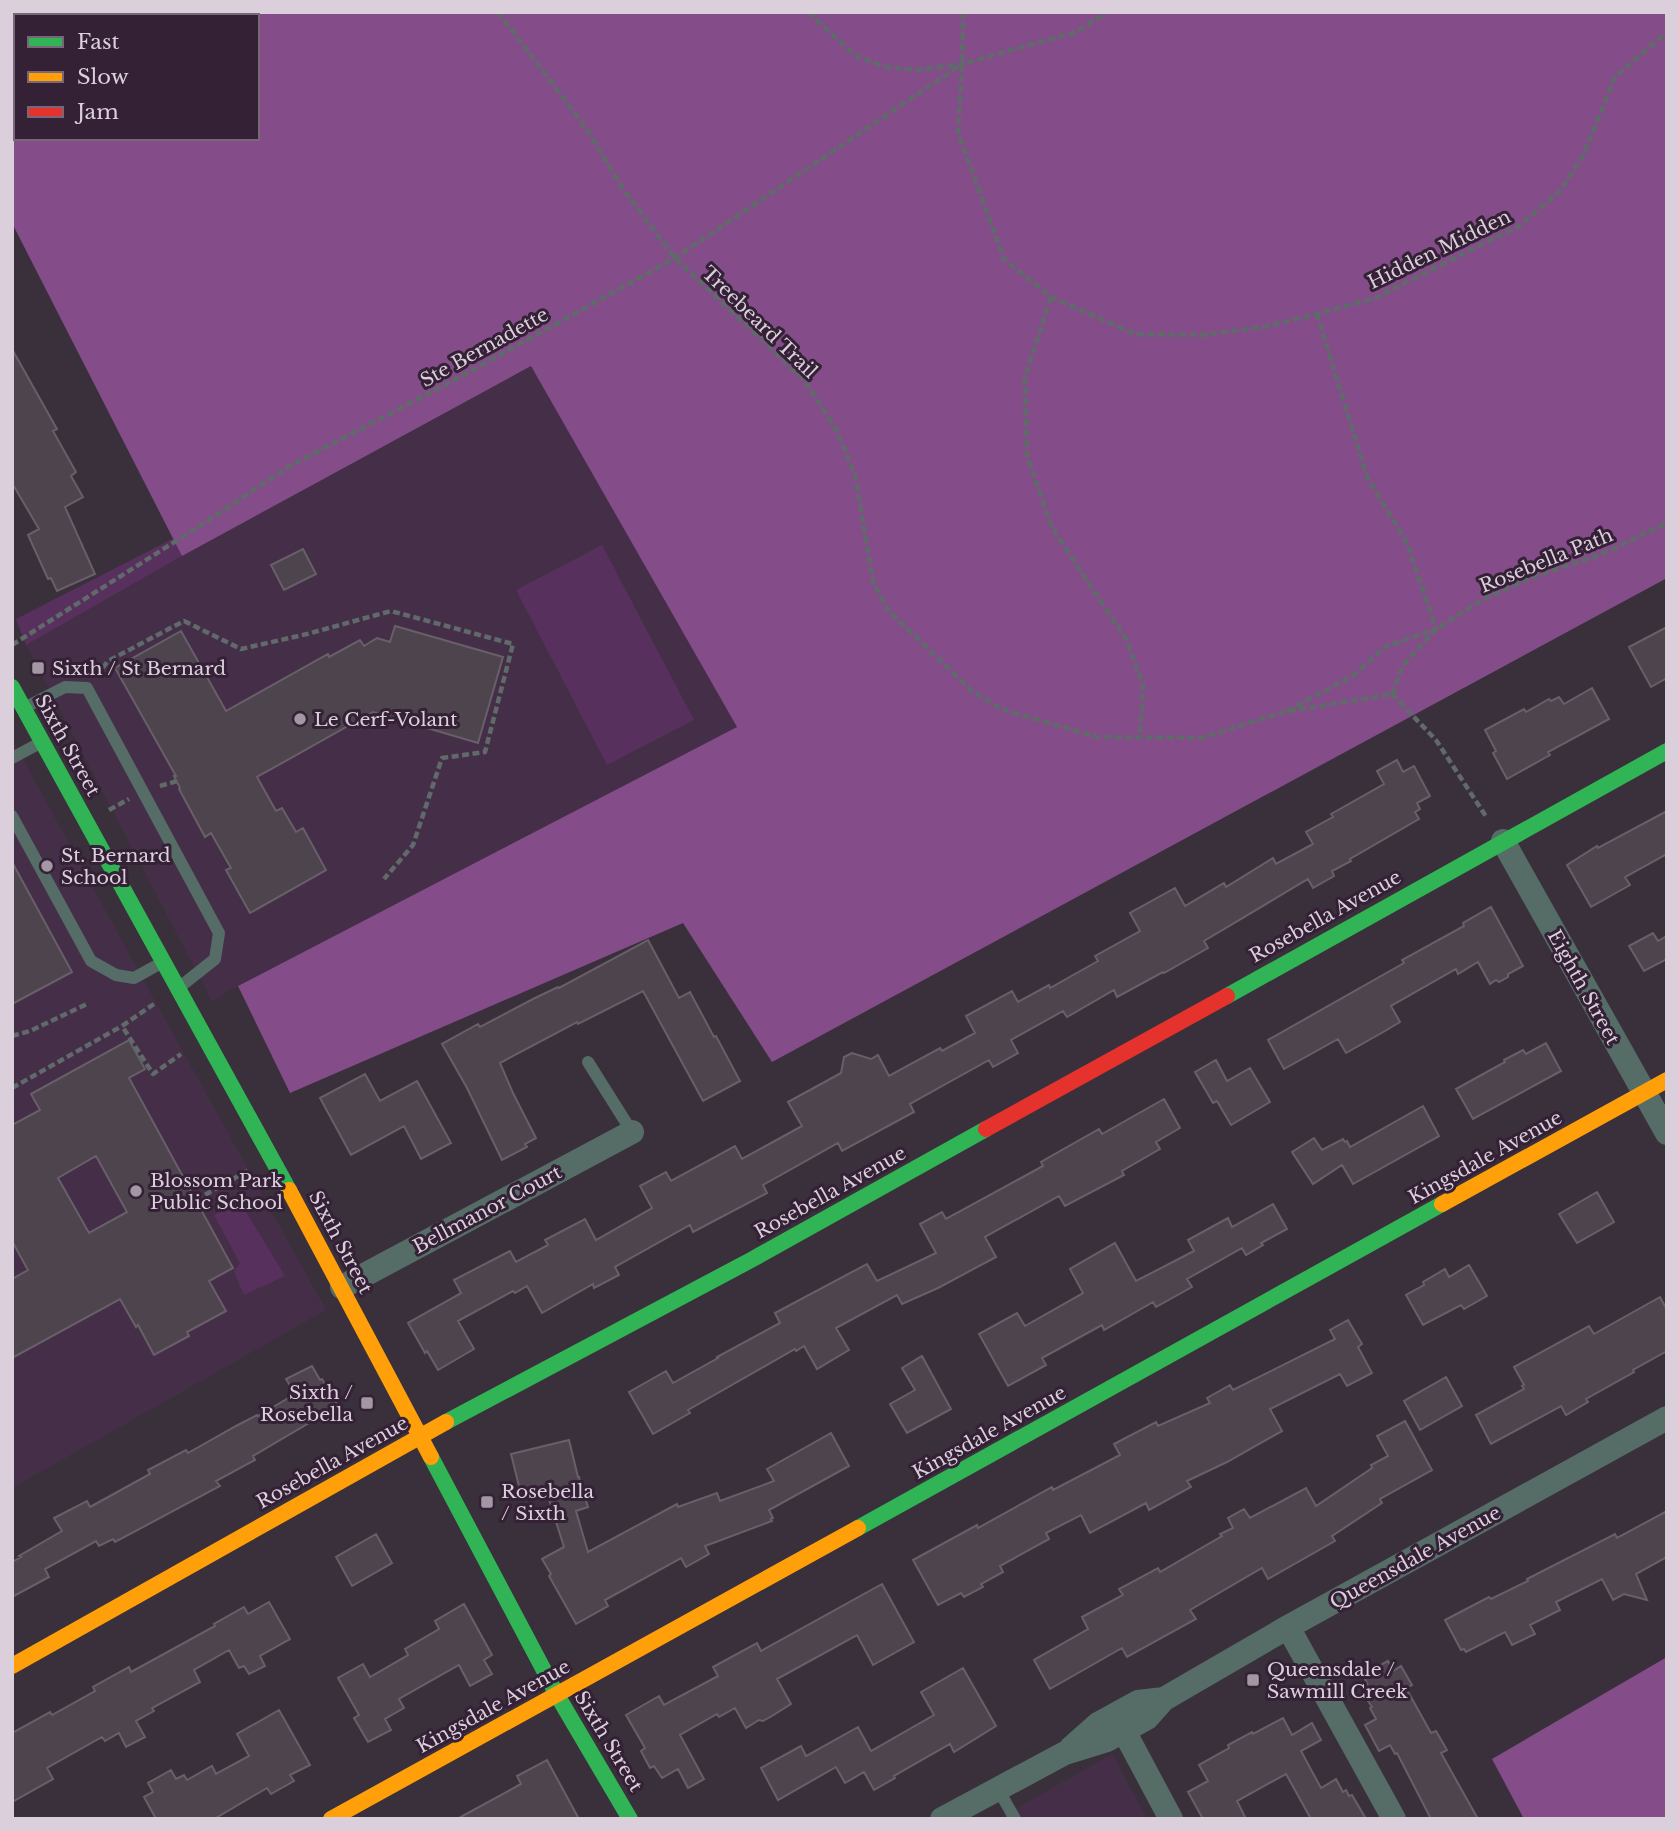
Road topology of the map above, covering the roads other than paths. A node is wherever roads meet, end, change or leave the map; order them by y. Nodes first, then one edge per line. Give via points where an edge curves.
1 (12, 687) edge
2 (24, 708) junction
3 (43, 742) junction
4 (1667, 751) edge
5 (12, 758) edge
6 (12, 816) edge
7 (1503, 841) junction
8 (164, 961) junction
9 (179, 988) junction
10 (589, 1062) dead end
11 (1667, 1080) edge
12 (1643, 1093) junction
13 (632, 1132) joint
14 (1667, 1133) edge
15 (342, 1287) junction
16 (1667, 1418) edge
17 (420, 1436) junction
18 (1288, 1627) junction
19 (12, 1666) edge
20 (557, 1695) junction
21 (1164, 1699) junction
22 (1124, 1731) junction
23 (1065, 1753) junction
24 (998, 1789) junction
25 (331, 1819) edge
26 (630, 1819) edge
27 (942, 1819) edge
28 (1015, 1819) edge
29 (1171, 1819) edge
30 (1394, 1819) edge

1 - 2 street, Sixth Street
2 - 3 street, Sixth Street
2 - 9 lane via 65,687 86,688 219,933 215,959
3 - 5 lane
3 - 8 street, Sixth Street
4 - 7 street, Rosebella Avenue
6 - 8 lane via 91,961 116,975 134,978
7 - 12 street, Eighth Street
7 - 17 street, Rosebella Avenue via 751,1260
8 - 9 street, Sixth Street
9 - 15 street, Sixth Street
10 - 13 lane
11 - 12 street, Kingsdale Avenue
12 - 14 street, Eighth Street
12 - 20 street, Kingsdale Avenue
13 - 15 street, Bellmanor Court
15 - 17 street, Sixth Street
16 - 18 street, Queensdale Avenue
17 - 19 street, Rosebella Avenue
17 - 20 street, Sixth Street
18 - 21 street, Queensdale Avenue
18 - 30 street
20 - 25 street, Kingsdale Avenue
20 - 26 street, Sixth Street
21 - 22 street, Queensdale Avenue via 1147,1718
21 - 23 street, Queensdale Avenue via 1138,1702 1098,1724
22 - 23 street, Queensdale Avenue
22 - 29 street
23 - 24 street, Queensdale Avenue
24 - 27 street, Queensdale Avenue
24 - 28 lane

